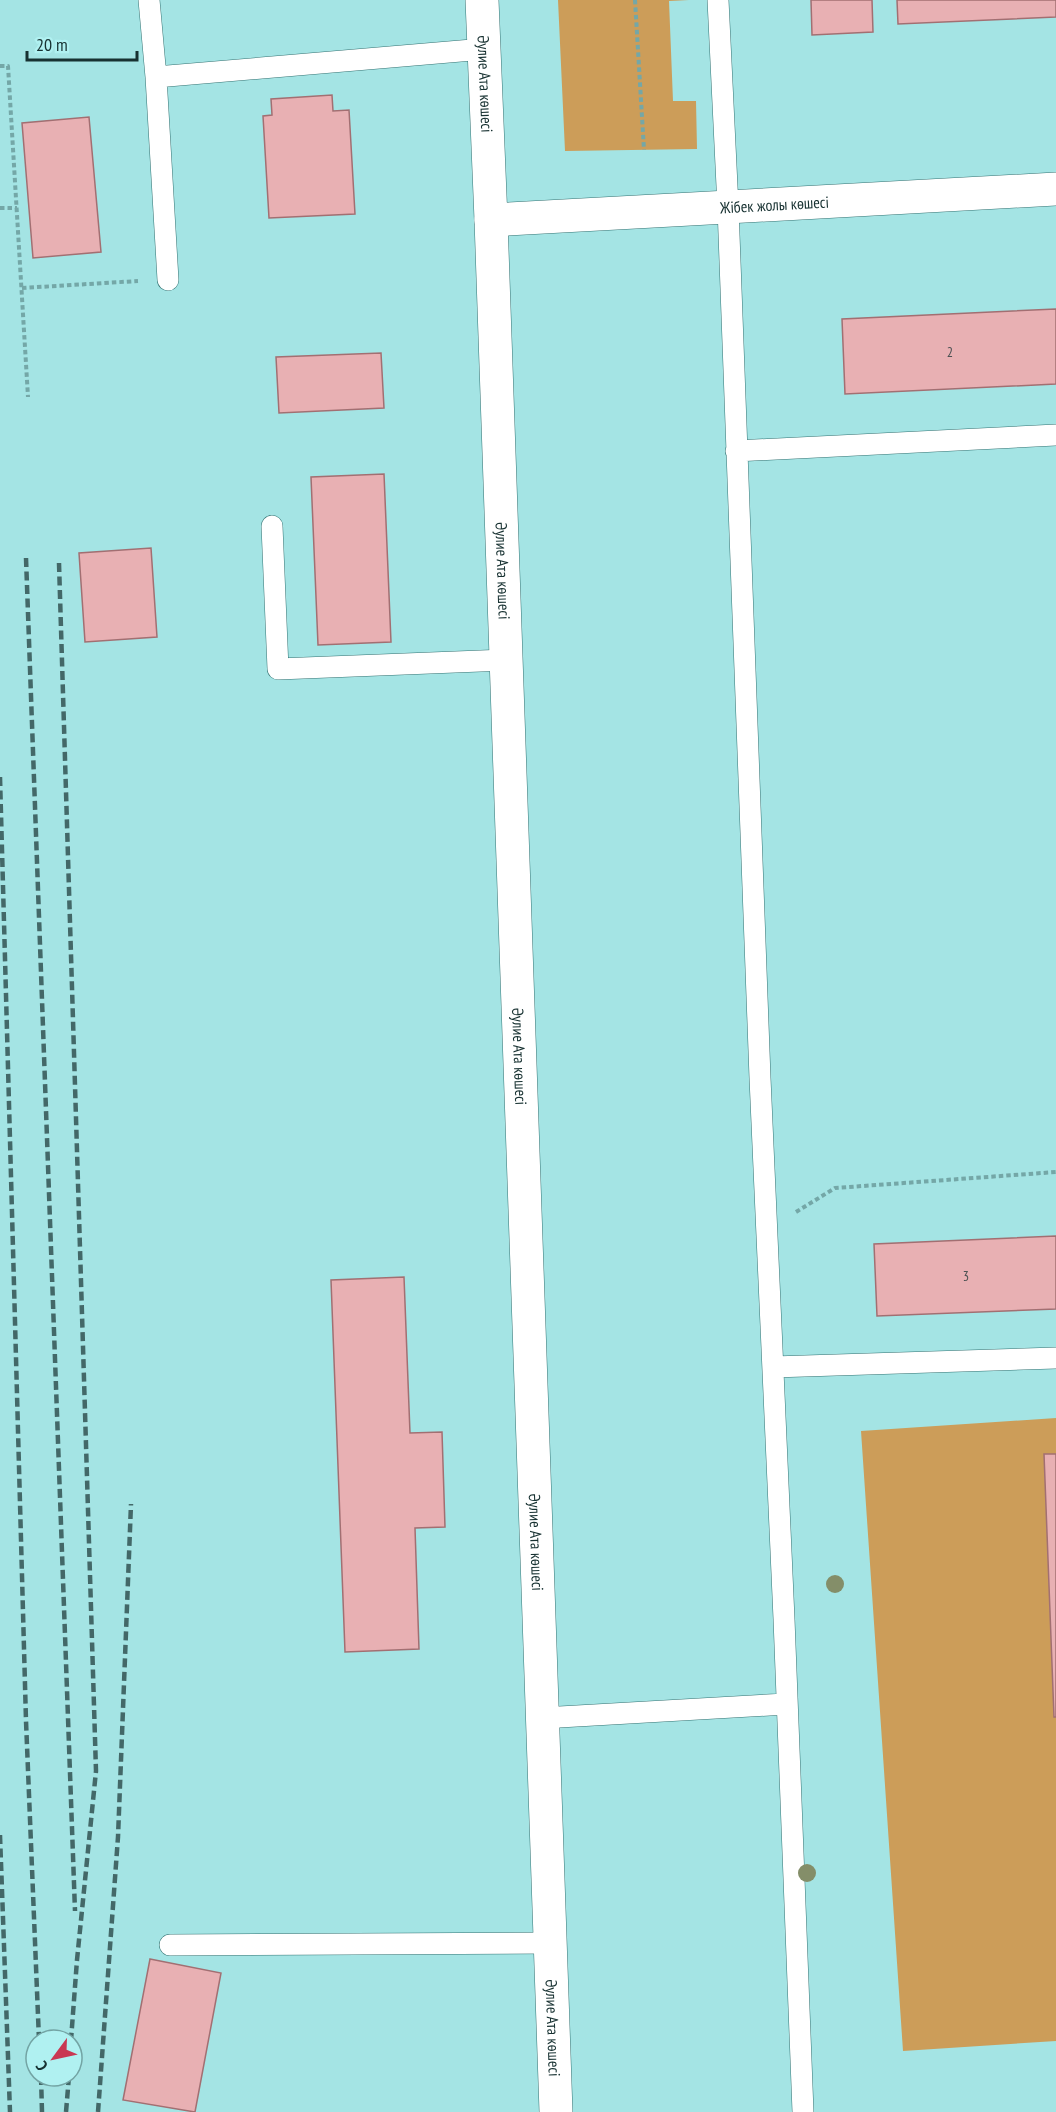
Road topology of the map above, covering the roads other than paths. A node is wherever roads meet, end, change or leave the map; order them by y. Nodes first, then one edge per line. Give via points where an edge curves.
1 (149, 0) edge
2 (482, 0) edge
3 (718, 0) edge
4 (484, 49) junction
5 (156, 77) junction
6 (1056, 189) edge
7 (728, 207) junction
8 (491, 220) junction
9 (168, 280) road end
10 (1056, 435) edge
11 (736, 451) junction
12 (272, 526) dead end
13 (506, 660) junction
14 (1056, 1359) edge
15 (773, 1367) junction
16 (786, 1704) junction
17 (542, 1718) junction
18 (550, 1943) junction
19 (170, 1946) dead end
20 (556, 2112) edge
21 (803, 2112) edge

1 - 5 lane
2 - 4 street, Әулие Ата көшесі
3 - 7 lane
4 - 5 lane
4 - 8 street, Әулие Ата көшесі
5 - 9 lane
6 - 7 street, Жібек жолы көшесі
7 - 8 street, Жібек жолы көшесі
7 - 11 lane
8 - 13 street, Әулие Ата көшесі
10 - 11 lane
11 - 15 lane
12 - 13 lane via 278,669
13 - 17 street, Әулие Ата көшесі
14 - 15 lane
15 - 16 lane
16 - 17 lane
16 - 21 lane
17 - 18 street, Әулие Ата көшесі
18 - 19 lane
18 - 20 street, Әулие Ата көшесі

